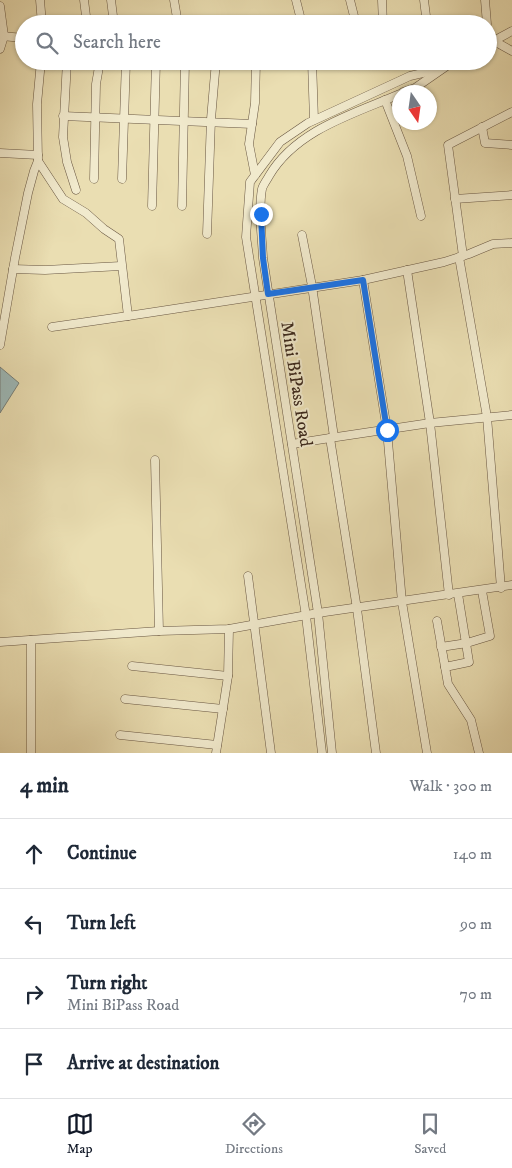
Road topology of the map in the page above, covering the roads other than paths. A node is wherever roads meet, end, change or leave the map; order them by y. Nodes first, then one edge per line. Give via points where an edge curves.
1 (40, 0) edge
2 (84, 0) edge
3 (111, 0) edge
4 (174, 0) edge
5 (296, 0) edge
6 (350, 0) edge
7 (382, 0) edge
8 (424, 0) edge
9 (485, 0) edge
10 (0, 6) edge
11 (41, 15) edge
12 (86, 15) edge
13 (113, 15) edge
14 (176, 15) edge
15 (300, 15) edge
16 (354, 15) edge
17 (383, 15) edge
18 (426, 15) edge
19 (486, 15) edge
20 (512, 31) edge
21 (2, 36) edge
22 (15, 37) edge
23 (497, 39) edge
24 (497, 46) edge
25 (0, 49) edge
26 (512, 51) edge
27 (40, 70) edge
28 (67, 70) edge
29 (98, 70) edge
30 (126, 70) edge
31 (156, 70) edge
32 (185, 70) edge
33 (215, 70) edge
34 (256, 70) edge
35 (312, 70) edge
36 (436, 70) edge
37 (439, 70) edge
38 (419, 85) edge
39 (392, 97) edge
40 (385, 100) junction
41 (512, 112) edge
42 (64, 116) junction
43 (95, 117) junction
44 (124, 119) junction
45 (183, 120) junction
46 (314, 120) junction
47 (155, 121) junction
48 (211, 121) junction
49 (252, 124) junction
50 (482, 127) junction
51 (512, 145) edge
52 (0, 154) edge
53 (38, 158) junction
54 (255, 175) junction
55 (94, 179) dead end
56 (122, 179) dead end
57 (76, 190) dead end
58 (512, 195) edge
59 (455, 199) junction
60 (152, 206) dead end
61 (182, 206) dead end
62 (421, 216) dead end
63 (208, 234) dead end
64 (302, 235) dead end
65 (512, 244) edge
66 (461, 257) junction
67 (121, 266) junction
68 (13, 269) junction
69 (407, 270) junction
70 (363, 280) junction
71 (312, 286) junction
72 (268, 294) junction
73 (254, 296) junction
74 (128, 316) junction
75 (52, 327) dead end
76 (0, 345) edge
77 (512, 415) edge
78 (487, 417) junction
79 (430, 423) junction
80 (387, 430) junction
81 (332, 438) junction
82 (292, 444) junction
83 (155, 460) dead end
84 (248, 576) dead end
85 (512, 585) edge
86 (501, 588) junction
87 (482, 591) junction
88 (458, 594) junction
89 (449, 595) junction
90 (402, 602) junction
91 (357, 608) junction
92 (318, 613) junction
93 (306, 616) junction
94 (437, 621) dead end
95 (254, 624) junction
96 (229, 629) junction
97 (159, 631) junction
98 (31, 640) junction
99 (0, 642) edge
100 (467, 643) junction
101 (441, 647) junction
102 (132, 666) dead end
103 (444, 667) junction
104 (228, 676) junction
105 (125, 698) dead end
106 (223, 709) junction
107 (120, 735) dead end
108 (216, 749) edge
109 (31, 753) edge
110 (271, 753) edge
111 (322, 753) edge
112 (332, 753) edge
113 (376, 753) edge
114 (427, 753) edge
115 (480, 753) edge

1 - 11 street
2 - 12 street
3 - 13 street
4 - 14 street
5 - 15 street
6 - 16 street
7 - 17 street
8 - 18 street
9 - 19 street
10 - 21 street
20 - 23 street
21 - 22 street
21 - 25 street
24 - 26 street
27 - 53 street
28 - 42 street
29 - 43 street
30 - 44 street
31 - 47 street
32 - 45 street
33 - 48 street
34 - 49 street
35 - 46 street
36 - 46 street via 410,76
37 - 38 street
39 - 40 street, Mini BiPass Road
40 - 62 street via 408,156
40 - 72 street, Mini BiPass Road via 316,132 278,161 262,188 263,258
41 - 50 street
42 - 43 street
42 - 57 street via 64,145
43 - 44 street
43 - 55 street
44 - 47 street
44 - 56 street
45 - 47 street
45 - 48 street
45 - 61 street
46 - 54 street via 280,142
47 - 60 street
48 - 49 street
48 - 63 street
49 - 54 street via 249,144
50 - 51 street via 485,143
50 - 59 street via 448,145
52 - 53 street
53 - 67 street via 64,199 119,239
53 - 68 street
54 - 73 street via 250,182 246,237
58 - 59 street
59 - 66 street
64 - 71 street
65 - 66 street via 493,244
66 - 69 street
66 - 78 street
67 - 68 street
67 - 74 street
68 - 76 street
69 - 70 street
69 - 79 street
70 - 71 street
70 - 80 street
71 - 72 street
71 - 81 street
72 - 73 street
72 - 82 street, Mini BiPass Road
73 - 74 street
73 - 93 street
74 - 75 street
77 - 78 street
78 - 79 street
78 - 86 street
79 - 80 street
79 - 89 street
80 - 81 street
80 - 90 street
81 - 82 street
81 - 91 street
82 - 92 street, Mini BiPass Road
83 - 97 street
84 - 95 street
85 - 86 street
86 - 87 street
87 - 88 street
87 - 100 street via 490,636
88 - 89 street
88 - 100 street
89 - 90 street
90 - 91 street
90 - 114 street
91 - 92 street
91 - 113 street
92 - 93 street
92 - 112 street, Mini BiPass Road
93 - 95 street
93 - 111 street
94 - 101 street
95 - 96 street
95 - 110 street
96 - 97 street
96 - 104 street
97 - 98 street
98 - 99 street
98 - 109 street
100 - 101 street
100 - 103 street via 469,662
101 - 103 street
102 - 104 street
103 - 115 street via 448,684 471,720
104 - 106 street
105 - 106 street
106 - 108 street
107 - 108 street

